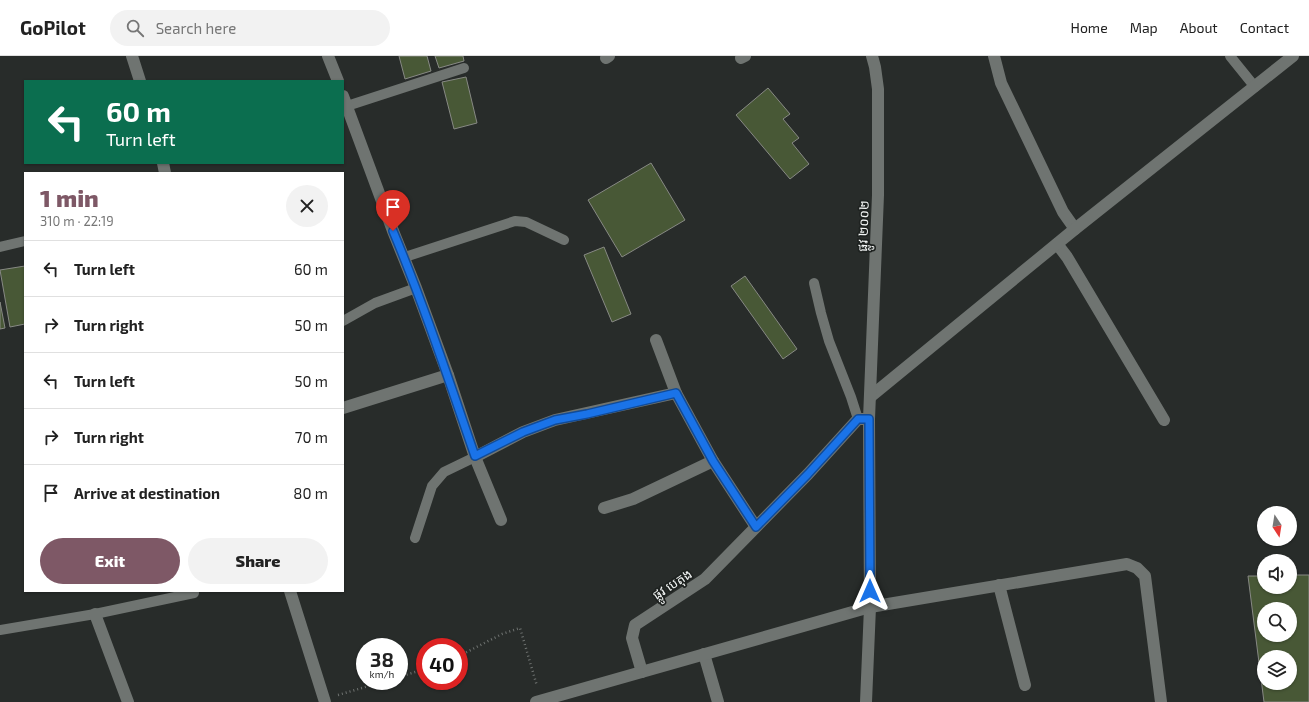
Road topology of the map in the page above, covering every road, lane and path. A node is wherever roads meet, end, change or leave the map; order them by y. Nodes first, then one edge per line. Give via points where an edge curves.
1 (132, 56) edge
2 (328, 56) edge
3 (872, 56) edge
4 (994, 56) edge
5 (1230, 56) edge
6 (1293, 56) edge
7 (464, 68) dead end
8 (140, 80) edge
9 (338, 80) edge
10 (1255, 87) junction
11 (345, 101) edge
12 (1075, 229) junction
13 (564, 240) dead end
14 (24, 242) edge
15 (1057, 244) junction
16 (0, 247) edge
17 (405, 257) junction
18 (814, 283) dead end
19 (416, 288) junction
20 (344, 320) edge
21 (656, 340) dead end
22 (448, 375) junction
23 (676, 393) junction
24 (870, 397) junction
25 (344, 408) edge
26 (864, 419) junction
27 (1164, 420) dead end
28 (475, 456) junction
29 (713, 461) junction
30 (604, 508) dead end
31 (501, 520) dead end
32 (756, 527) junction
33 (415, 538) dead end
34 (998, 586) junction
35 (290, 592) edge
36 (194, 593) dead end
37 (870, 607) junction
38 (95, 614) junction
39 (0, 630) edge
40 (468, 651) edge
41 (704, 654) junction
42 (642, 672) junction
43 (1025, 685) dead end
44 (357, 690) edge
45 (325, 700) edge
46 (539, 701) edge
47 (128, 702) edge
48 (718, 702) edge
49 (866, 702) edge
50 (1161, 702) edge

1 - 8 street
2 - 9 street
3 - 24 street, ផ្លូវ ២០០២ via 878,89 878,195
4 - 12 street via 1001,83 1063,212
5 - 10 lane
6 - 10 street
7 - 11 lane
10 - 12 street
11 - 17 street
12 - 15 street
13 - 17 lane via 526,222 515,221
14 - 16 lane
15 - 24 street
15 - 27 street
17 - 19 street
18 - 26 lane via 829,341
19 - 20 lane via 374,303
19 - 22 street
21 - 23 street
22 - 25 street
22 - 28 street
23 - 28 street via 555,420 523,432
23 - 29 street
24 - 26 street, ផ្លូវ ២០០២
26 - 32 street, ផ្លូវ បេតុង
26 - 37 street, ផ្លូវ ២០០២
28 - 31 street
28 - 33 lane via 444,472 432,486
29 - 30 street via 633,499
29 - 32 street
32 - 42 street, ផ្លូវ បេតុង via 705,579 635,625 632,638
34 - 37 street
34 - 43 street
34 - 50 street via 1128,564 1137,568 1145,576
35 - 45 street
36 - 38 lane
37 - 41 street
37 - 49 street, ផ្លូវ ២០០២
38 - 39 lane
38 - 47 street
40 - 46 path via 520,628
41 - 42 street
41 - 48 street
42 - 46 street
44 - 45 path

